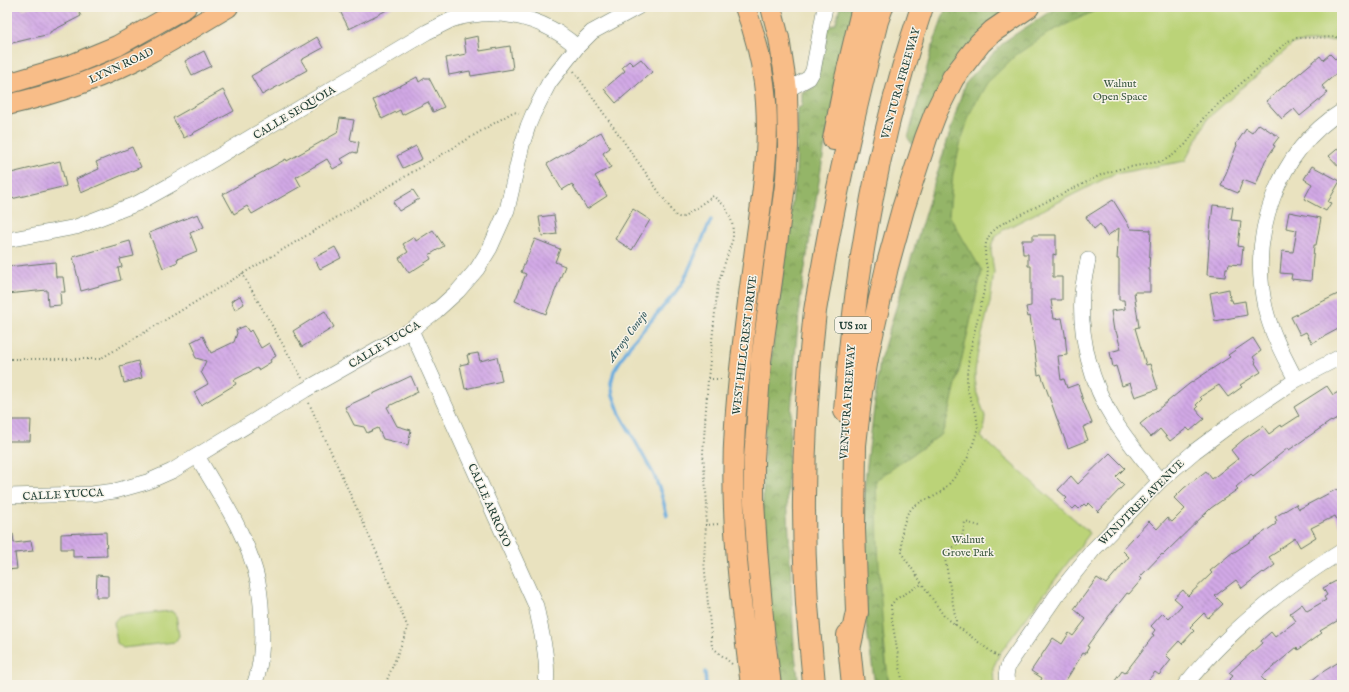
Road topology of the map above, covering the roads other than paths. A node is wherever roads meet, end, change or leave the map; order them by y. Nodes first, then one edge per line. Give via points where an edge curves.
1 (186, 7) edge
2 (228, 7) edge
3 (638, 7) edge
4 (745, 7) edge
5 (771, 7) edge
6 (825, 7) edge
7 (863, 7) edge
8 (882, 7) edge
9 (922, 7) edge
10 (1028, 7) edge
11 (577, 47) junction
12 (759, 54) junction
13 (7, 84) edge
14 (787, 90) junction
15 (7, 105) edge
16 (1342, 110) edge
17 (7, 240) edge
18 (1088, 260) dead end
19 (816, 309) junction
20 (411, 330) junction
21 (1342, 356) edge
22 (1296, 380) junction
23 (197, 456) junction
24 (1160, 481) junction
25 (7, 496) edge
26 (1342, 551) edge
27 (849, 650) junction
28 (1007, 682) edge
29 (254, 685) edge
30 (546, 685) edge
31 (751, 685) edge
32 (771, 685) edge
33 (814, 685) edge
34 (853, 685) edge
35 (1185, 685) edge

1 - 13 main road, LYNN ROAD via 117,46 71,65
2 - 15 main road, LYNN ROAD via 149,53 114,70 49,94
3 - 11 street, CALLE YUCCA via 592,32
4 - 12 main road, WEST HILLCREST DRIVE
5 - 14 main road, WEST HILLCREST DRIVE
6 - 14 street via 813,71 809,78
7 - 19 highway via 832,148 822,217
8 - 19 highway via 847,144
9 - 27 highway, VENTURA FREEWAY / US 101 via 894,99 882,149 857,286 843,440 842,559
10 - 27 highway via 980,43 953,78 926,138 899,223 868,348 860,400 855,445 854,529 857,612
11 - 17 street, CALLE SEQUOIA via 551,28 513,15 472,15 452,20 427,32 138,203 76,226
11 - 20 street, CALLE YUCCA via 549,83 532,114 507,210 490,248 458,292
12 - 14 main road via 777,94
12 - 31 main road, WEST HILLCREST DRIVE via 765,84 766,160 739,371 733,477 736,554
14 - 32 main road, WEST HILLCREST DRIVE via 786,178 761,361 754,459 757,549
16 - 22 street via 1312,135 1292,159 1269,205 1263,231 1260,258 1265,308 1282,354
18 - 24 street via 1082,310 1087,352 1094,378 1113,419
19 - 33 highway via 807,404 804,477 807,606
20 - 23 street, CALLE YUCCA via 305,390
20 - 30 street, CALLE ARROYO via 536,606 544,645
21 - 22 street, WINDTREE AVENUE
22 - 24 street, WINDTREE AVENUE via 1228,426
23 - 25 street, CALLE YUCCA via 147,482 115,491 84,495
23 - 29 street via 238,528 258,582 262,648
24 - 28 street, WINDTREE AVENUE via 1093,550 1056,596 1009,664 1006,672
26 - 35 street via 1268,602 1231,634
27 - 34 highway, VENTURA FREEWAY / US 101

